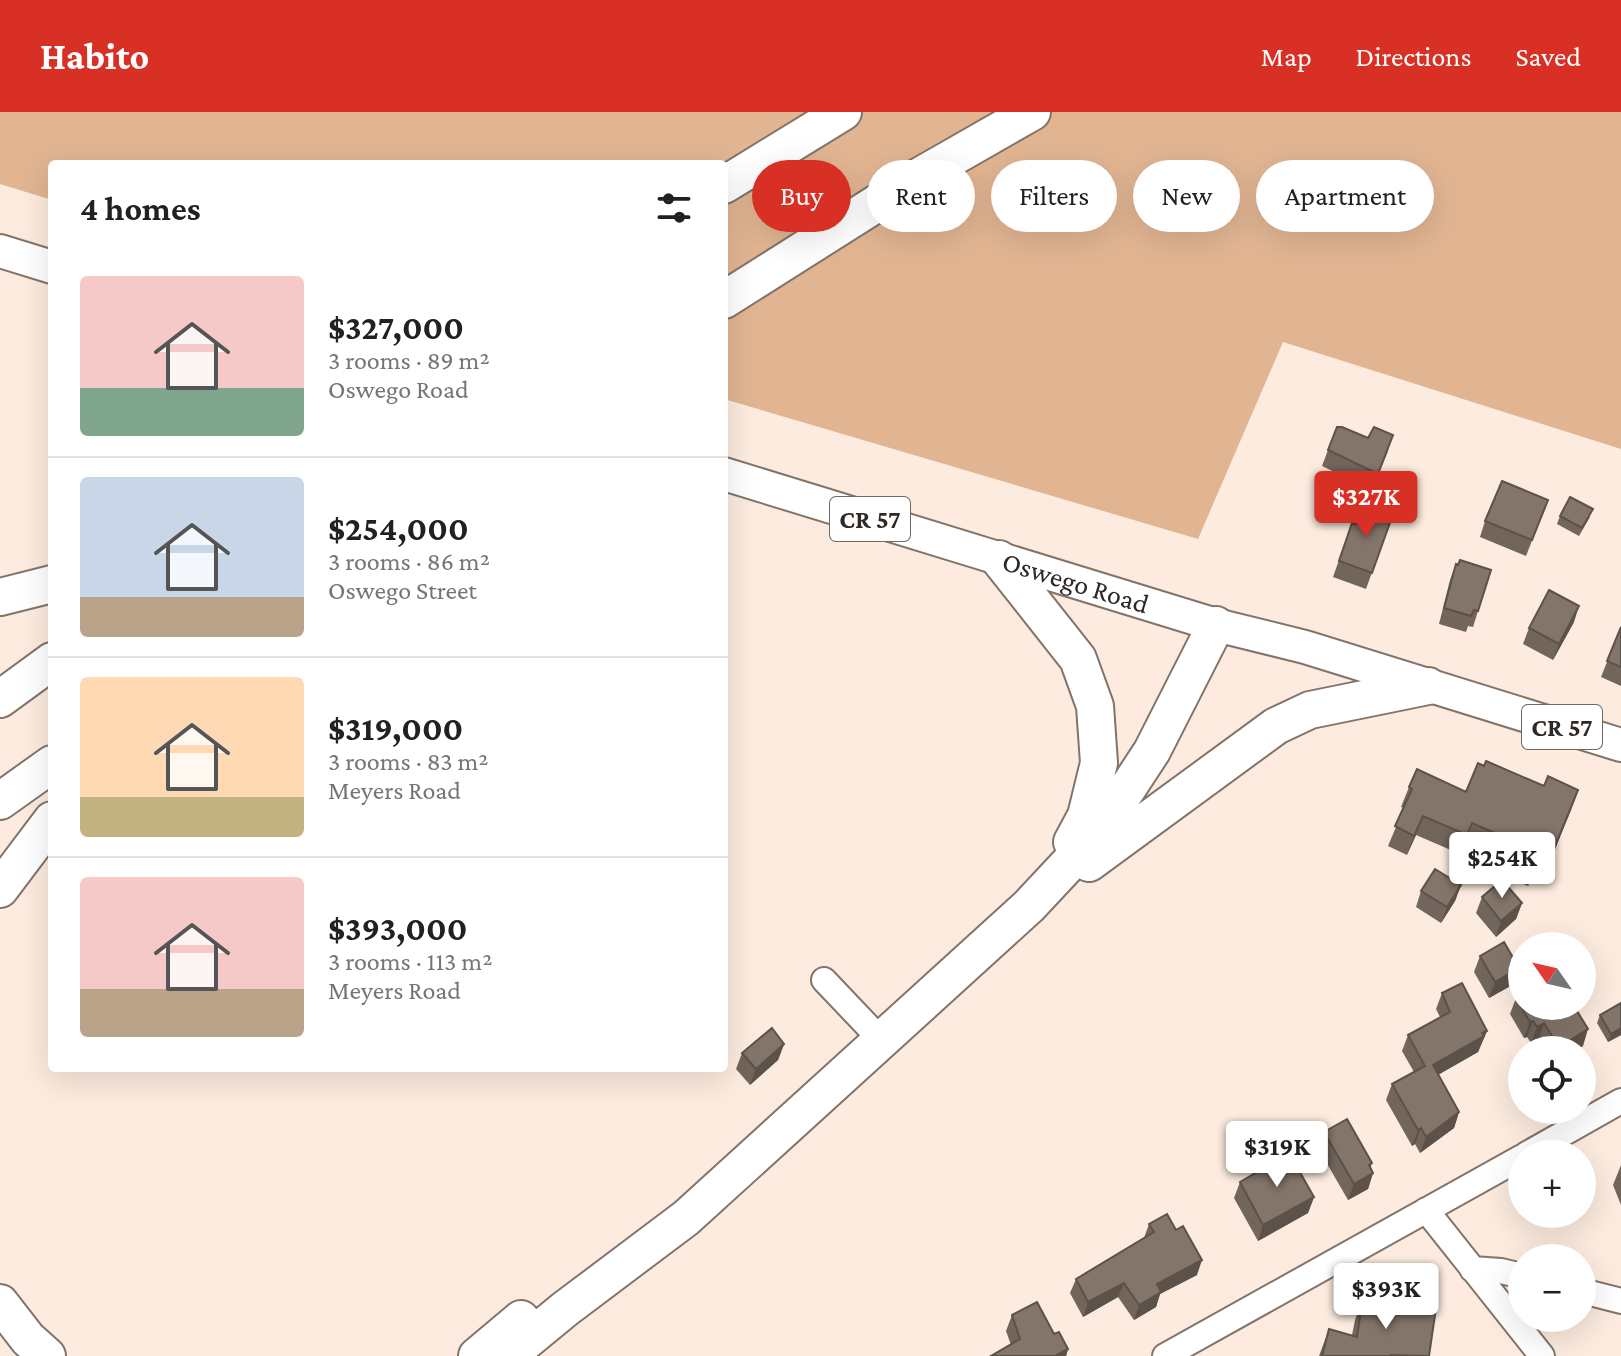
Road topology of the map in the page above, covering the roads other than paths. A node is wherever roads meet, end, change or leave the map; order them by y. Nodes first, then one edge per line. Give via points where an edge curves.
1 (843, 112) edge
2 (1032, 112) edge
3 (728, 183) edge
4 (0, 251) edge
5 (48, 266) edge
6 (728, 297) edge
7 (728, 475) edge
8 (999, 559) junction
9 (48, 585) edge
10 (0, 597) edge
11 (1216, 625) junction
12 (48, 664) edge
13 (1428, 686) junction
14 (0, 699) edge
15 (1621, 745) edge
16 (48, 767) edge
17 (0, 801) edge
18 (48, 825) edge
19 (0, 889) edge
20 (1029, 906) junction
21 (824, 980) dead end
22 (882, 1041) junction
23 (1621, 1101) edge
24 (809, 1108) junction
25 (1551, 1140) edge
26 (1508, 1164) edge
27 (1426, 1210) junction
28 (1472, 1269) junction
29 (1508, 1273) edge
30 (1596, 1295) edge
31 (1621, 1301) edge
32 (0, 1303) edge
33 (47, 1356) edge
34 (477, 1356) edge
35 (508, 1356) edge
36 (1165, 1356) edge
37 (1542, 1356) edge

1 - 3 highway
2 - 6 highway
4 - 5 main road
7 - 8 main road, Oswego Road / CR 57
8 - 11 main road, Oswego Road / CR 57
8 - 20 highway via 1078,659 1095,706 1099,763 1086,816
9 - 10 highway
11 - 13 main road, Oswego Road / CR 57
11 - 20 highway via 1152,751 1101,829
12 - 14 highway
13 - 15 main road, CR 57
13 - 20 highway via 1310,710 1276,726
16 - 17 highway
18 - 19 highway
20 - 22 highway
21 - 22 street
22 - 24 highway
23 - 25 street
24 - 34 highway via 686,1188
24 - 35 highway via 686,1218
26 - 27 street
27 - 28 street
27 - 36 street
28 - 29 street
28 - 37 street
30 - 31 street
32 - 33 highway

